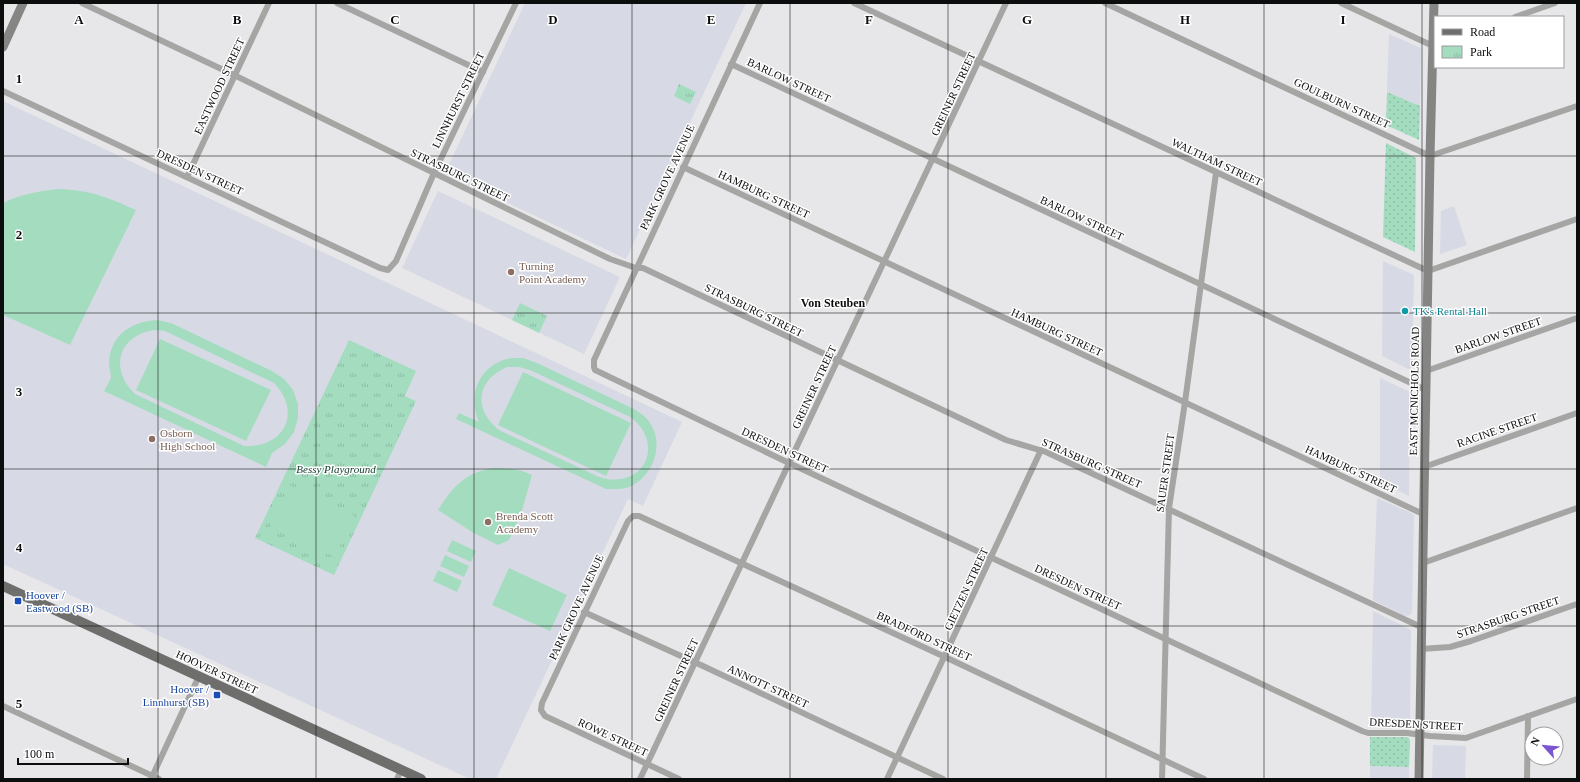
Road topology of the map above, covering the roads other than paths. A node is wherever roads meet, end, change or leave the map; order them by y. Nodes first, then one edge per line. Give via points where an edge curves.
1 (23, 3) edge
2 (82, 3) edge
3 (269, 3) edge
4 (338, 3) edge
5 (516, 3) edge
6 (760, 3) edge
7 (854, 3) edge
8 (1006, 3) edge
9 (1105, 3) edge
10 (1341, 3) edge
11 (1434, 3) edge
12 (1555, 3) edge
13 (1519, 16) edge
14 (3, 46) edge
15 (1434, 46) edge
16 (979, 62) junction
17 (731, 64) junction
18 (483, 72) junction
19 (234, 75) junction
20 (3, 91) edge
21 (1577, 106) edge
22 (1430, 156) junction
23 (933, 159) junction
24 (683, 167) junction
25 (434, 173) junction
26 (1216, 173) junction
27 (187, 177) junction
28 (1577, 219) edge
29 (884, 262) junction
30 (636, 268) junction
31 (388, 270) joint
32 (1428, 271) junction
33 (1201, 285) junction
34 (1577, 318) edge
35 (594, 360) joint
36 (836, 360) junction
37 (1426, 371) junction
38 (1426, 390) junction
39 (1185, 402) junction
40 (1577, 413) edge
41 (1041, 450) junction
42 (789, 463) junction
43 (1424, 467) junction
44 (1169, 508) junction
45 (1577, 508) edge
46 (1423, 514) junction
47 (633, 516) joint
48 (992, 558) junction
49 (1422, 563) junction
50 (742, 564) junction
51 (3, 586) edge
52 (1577, 604) edge
53 (584, 612) junction
54 (1421, 627) junction
55 (1164, 639) junction
56 (1421, 649) junction
57 (945, 657) junction
58 (695, 663) junction
59 (199, 676) junction
60 (1577, 699) edge
61 (3, 706) edge
62 (541, 710) joint
63 (1528, 716) junction
64 (1419, 735) junction
65 (897, 758) junction
66 (1162, 759) junction
67 (647, 764) junction
68 (399, 774) edge
69 (152, 777) edge
70 (159, 779) edge
71 (421, 779) edge
72 (640, 779) edge
73 (679, 779) edge
74 (887, 779) edge
75 (943, 779) edge
76 (1162, 779) edge
77 (1204, 779) edge
78 (1418, 779) edge
79 (1527, 779) edge

1 - 14 street
2 - 19 street, STRASBURG STREET
3 - 19 street, EASTWOOD STREET
4 - 18 street
5 - 18 street, LINNHURST STREET
6 - 17 street, PARK GROVE AVENUE
7 - 16 street, WALTHAM STREET
8 - 16 street, GREINER STREET
9 - 22 street, GOULBURN STREET
10 - 15 street
11 - 15 street, EAST MCNICHOLS ROAD
12 - 13 street
15 - 22 street, EAST MCNICHOLS ROAD
16 - 23 street, GREINER STREET
16 - 26 street, WALTHAM STREET
17 - 23 street, BARLOW STREET
17 - 24 street, PARK GROVE AVENUE
18 - 25 street, LINNHURST STREET
19 - 25 street, STRASBURG STREET
19 - 27 street, EASTWOOD STREET
20 - 27 street, DRESDEN STREET
21 - 22 street
22 - 32 street, EAST MCNICHOLS ROAD
23 - 29 street, GREINER STREET
23 - 33 street, BARLOW STREET
24 - 29 street, HAMBURG STREET
24 - 30 street, PARK GROVE AVENUE
25 - 30 street, STRASBURG STREET via 610,259
25 - 31 street, LINNHURST STREET via 396,261
26 - 32 street, WALTHAM STREET
26 - 33 street, SAUER STREET
27 - 31 street, DRESDEN STREET
28 - 32 street
29 - 36 street, GREINER STREET
29 - 39 street, HAMBURG STREET
30 - 35 street, PARK GROVE AVENUE
30 - 36 street, STRASBURG STREET via 643,268
32 - 37 street, EAST MCNICHOLS ROAD
33 - 38 street, BARLOW STREET
33 - 39 street, SAUER STREET
34 - 37 street, BARLOW STREET
35 - 42 street, DRESDEN STREET via 594,367 599,372
36 - 41 street, STRASBURG STREET via 1006,440
36 - 42 street, GREINER STREET
37 - 38 street, EAST MCNICHOLS ROAD
38 - 43 street, EAST MCNICHOLS ROAD
39 - 44 street, SAUER STREET
39 - 46 street, HAMBURG STREET
40 - 43 street, RACINE STREET
41 - 44 street, STRASBURG STREET
41 - 48 street, GIETZEN STREET
42 - 48 street, DRESDEN STREET
42 - 50 street, GREINER STREET
43 - 46 street, EAST MCNICHOLS ROAD
44 - 54 street, STRASBURG STREET
44 - 55 street, SAUER STREET
45 - 49 street
46 - 49 street, EAST MCNICHOLS ROAD
47 - 50 street, BRADFORD STREET via 639,516
47 - 53 street, PARK GROVE AVENUE via 628,521
48 - 55 street, DRESDEN STREET
48 - 57 street, GIETZEN STREET
49 - 54 street, EAST MCNICHOLS ROAD
50 - 57 street, BRADFORD STREET
50 - 58 street, GREINER STREET
51 - 59 main road, HOOVER STREET
52 - 56 street, STRASBURG STREET via 1471,641
53 - 58 street, ANNOTT STREET
53 - 62 street, PARK GROVE AVENUE
54 - 56 street, EAST MCNICHOLS ROAD
55 - 64 street, DRESDEN STREET via 1362,731
55 - 66 street, SAUER STREET
56 - 64 street, EAST MCNICHOLS ROAD
57 - 65 street, GIETZEN STREET
57 - 66 street, BRADFORD STREET
58 - 65 street, ANNOTT STREET
58 - 67 street, GREINER STREET
59 - 68 main road, HOOVER STREET
59 - 69 street
60 - 63 street, DRESDEN STREET
61 - 69 street
62 - 67 street, ROWE STREET via 545,716
63 - 64 street, DRESDEN STREET via 1466,738
63 - 79 street
64 - 78 street, EAST MCNICHOLS ROAD
65 - 74 street, GIETZEN STREET
65 - 75 street, ANNOTT STREET
66 - 76 street, SAUER STREET
66 - 77 street, BRADFORD STREET
67 - 72 street, GREINER STREET
67 - 73 street, ROWE STREET
68 - 71 main road, HOOVER STREET
69 - 70 street

